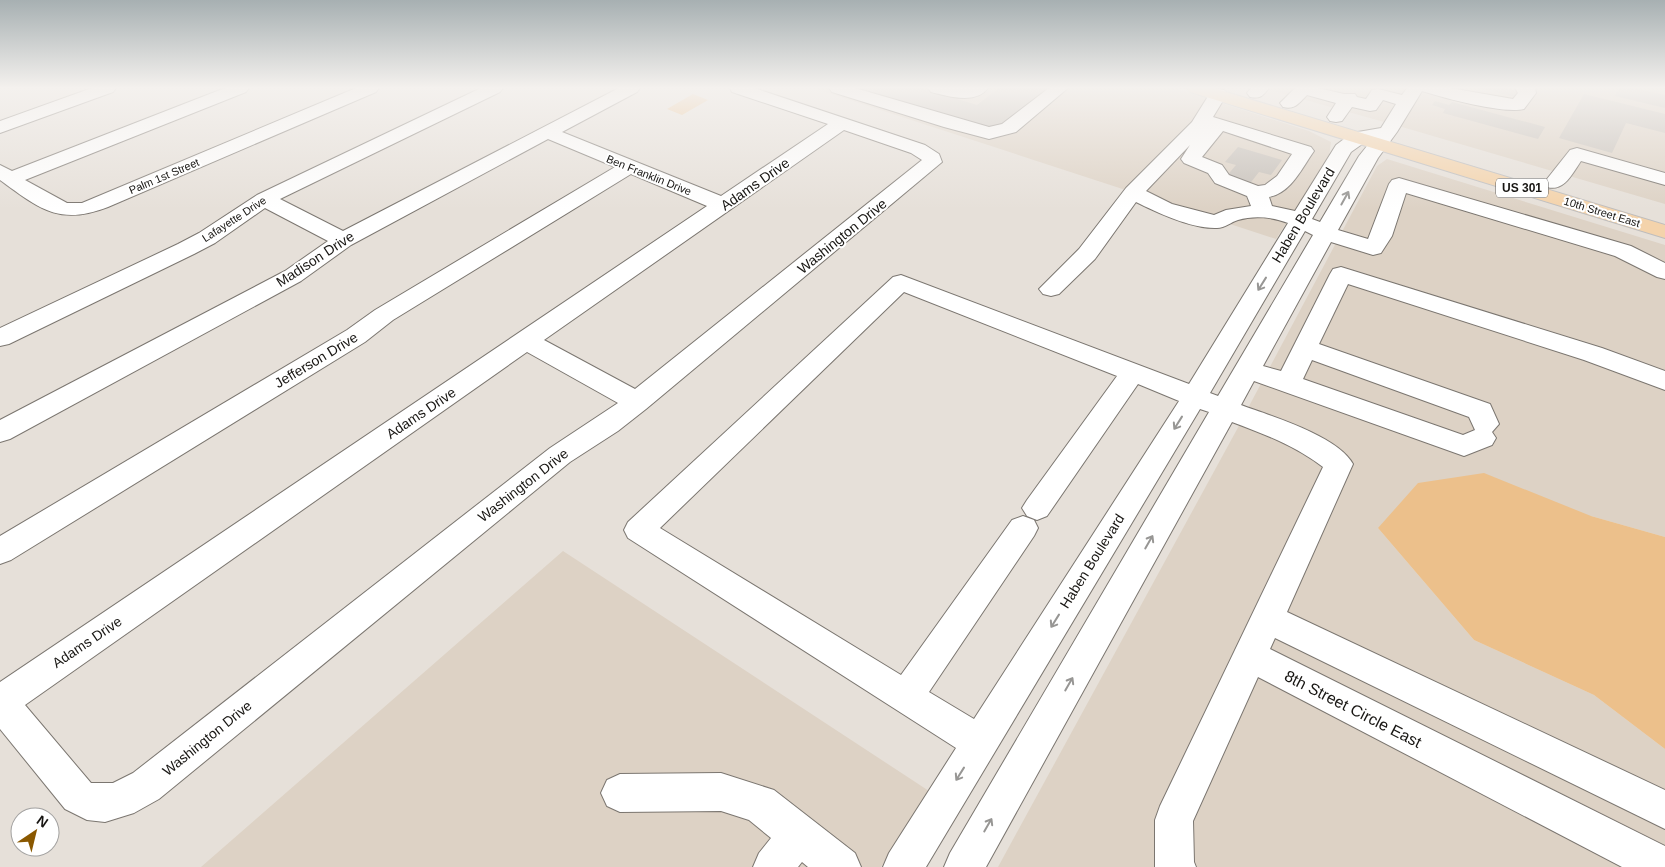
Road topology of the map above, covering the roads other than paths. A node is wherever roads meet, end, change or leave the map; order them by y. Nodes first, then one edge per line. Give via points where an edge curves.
1 (131, 128) edge
2 (275, 128) edge
3 (410, 128) edge
4 (553, 128) edge
5 (836, 128) edge
6 (856, 128) edge
7 (974, 128) edge
8 (1007, 128) edge
9 (1204, 128) edge
10 (1208, 128) edge
11 (1232, 128) edge
12 (1341, 128) edge
13 (1357, 128) edge
14 (1383, 128) edge
15 (546, 132) junction
16 (1375, 138) junction
17 (629, 167) junction
18 (5, 175) edge
19 (1665, 179) edge
20 (1554, 182) junction
21 (1133, 192) junction
22 (264, 199) junction
23 (1260, 202) junction
24 (724, 205) junction
25 (1665, 216) edge
26 (1301, 220) junction
27 (1665, 232) edge
28 (1326, 233) junction
29 (342, 240) junction
30 (1309, 263) junction
31 (1665, 272) edge
32 (1341, 274) junction
33 (1051, 289) dead end
34 (0, 338) edge
35 (526, 341) junction
36 (1305, 348) junction
37 (1248, 370) junction
38 (1133, 372) junction
39 (1665, 381) edge
40 (1288, 383) junction
41 (1195, 396) junction
42 (637, 402) junction
43 (1226, 408) junction
44 (0, 432) edge
45 (0, 551) edge
46 (1268, 618) junction
47 (1250, 656) junction
48 (906, 696) junction
49 (0, 702) edge
50 (980, 743) junction
51 (620, 794) dead end
52 (1665, 810) edge
53 (798, 835) junction
54 (773, 867) edge
55 (841, 867) edge
56 (903, 867) edge
57 (964, 867) edge
58 (1176, 867) edge
59 (1659, 867) edge

1 - 18 street
2 - 18 street, Palm 1st Street via 101,203 77,210 54,206
3 - 22 street, Lafayette Drive
4 - 15 street, Madison Drive
5 - 24 street, Adams Drive
6 - 42 street, Washington Drive via 918,149 932,158 932,162
7 - 8 street via 989,133
9 - 21 street
10 - 23 street via 1191,159 1215,169 1222,179
11 - 23 street via 1304,151 1284,180
12 - 16 main road, 10th Street East / US 301
13 - 16 main road, 10th Street East / US 301
14 - 16 street
15 - 17 street, Ben Franklin Drive
15 - 29 street, Madison Drive
16 - 20 main road, 10th Street East / US 301
16 - 26 street, Haben Boulevard via 1344,149
16 - 27 main road, 10th Street East / US 301
28 -> 16 street, Haben Boulevard via 1369,156
17 - 24 street, Ben Franklin Drive
17 - 45 street, Jefferson Drive via 384,315 348,342
19 - 20 street via 1577,154
20 - 25 main road, 10th Street East / US 301
21 - 23 street via 1165,208 1217,222
21 - 33 street via 1088,254
22 - 29 street
22 - 34 street, Lafayette Drive via 207,238
23 - 26 street
24 - 35 street, Adams Drive
26 - 28 street
26 -> 41 street, Haben Boulevard
28 - 30 street, Haben Boulevard
28 - 31 street via 1373,248 1381,236 1399,184 1623,252
29 - 44 street, Madison Drive via 293,276
30 - 32 street
30 - 37 street, Haben Boulevard
32 - 36 street
32 - 39 street via 1594,354
35 - 42 street
35 - 49 street, Adams Drive
36 - 40 street
36 - 40 street via 1481,411 1483,431 1464,446
37 - 40 street
37 - 43 street, Haben Boulevard
38 - 41 street
38 - 48 street
38 - 48 street via 901,282 639,530
41 - 43 street
41 -> 50 street, Haben Boulevard
42 - 49 street, Washington Drive via 560,455 146,786 122,799 107,804 90,804 78,796
43 - 46 street via 1294,436 1339,464
57 -> 43 street, Haben Boulevard
46 - 47 street
46 - 52 street
47 - 58 street via 1174,820
47 - 59 street, 8th Street Circle East
48 - 50 street
50 -> 56 street, Haben Boulevard
51 - 53 street via 721,792 760,804
53 - 54 street
53 - 55 street

